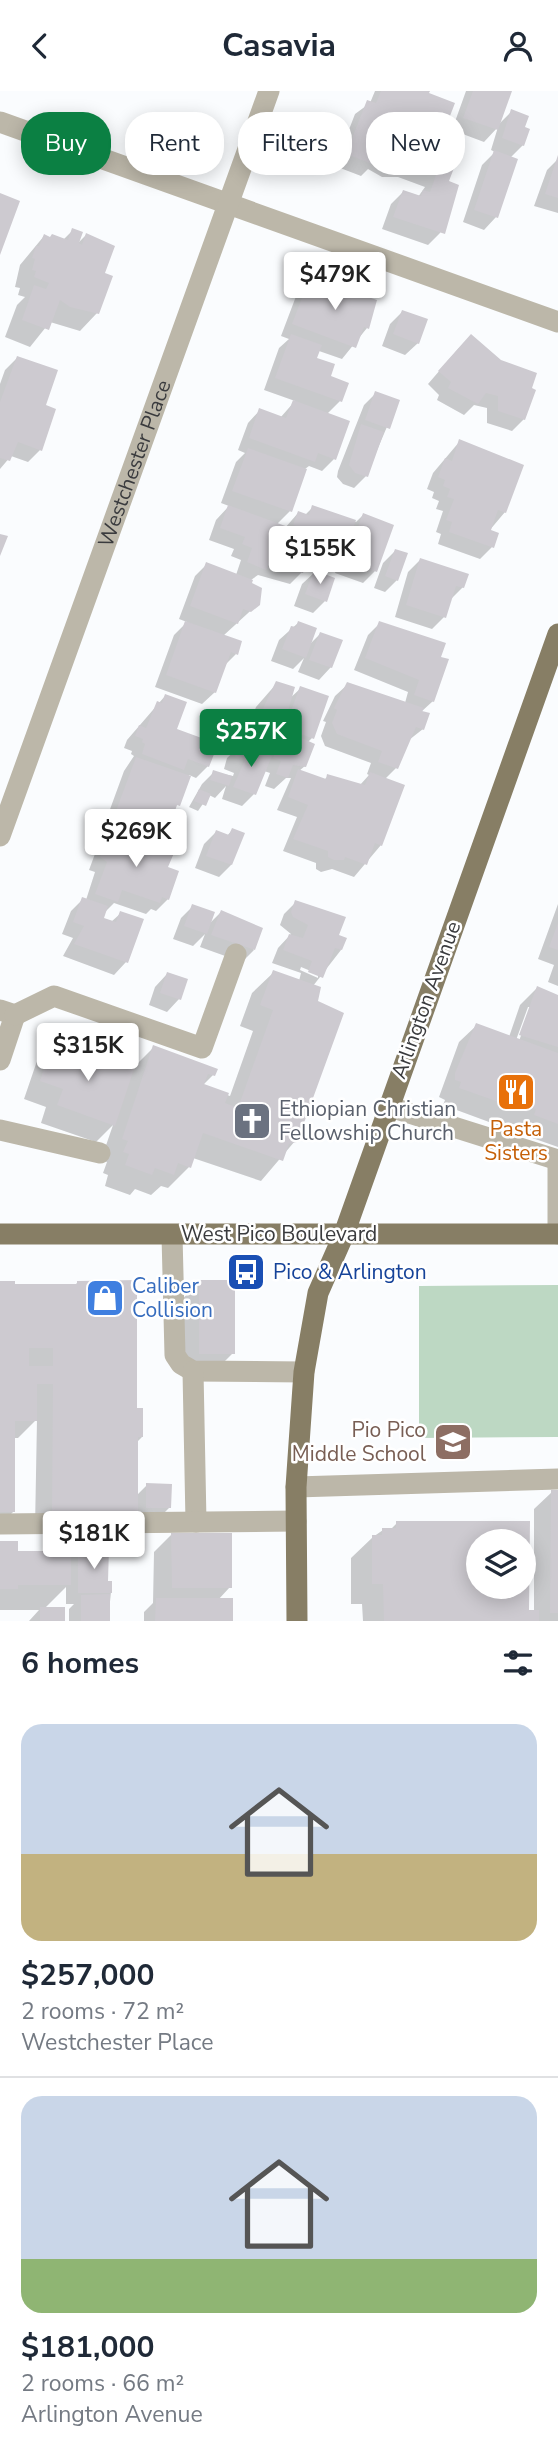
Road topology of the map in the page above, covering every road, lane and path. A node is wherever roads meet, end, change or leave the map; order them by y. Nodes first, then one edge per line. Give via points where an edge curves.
1 (269, 91) edge
2 (0, 122) edge
3 (228, 204) junction
4 (558, 322) edge
5 (558, 634) edge
6 (0, 836) edge
7 (236, 954) dead end
8 (7, 1013) edge
9 (0, 1060) edge
10 (387, 1106) junction
11 (0, 1130) edge
12 (100, 1153) dead end
13 (558, 1162) edge
14 (0, 1234) edge
15 (344, 1234) junction
16 (558, 1234) edge
17 (172, 1235) junction
18 (194, 1371) junction
19 (304, 1372) junction
20 (558, 1479) edge
21 (296, 1487) junction
22 (296, 1521) junction
23 (196, 1522) junction
24 (0, 1524) edge
25 (297, 1621) edge

1 - 3 street, Westchester Place
2 - 3 street
3 - 4 street
3 - 6 street, Westchester Place
5 - 10 main road, Arlington Avenue
7 - 8 street via 202,1048 54,996
8 - 9 street
10 - 13 street
10 - 15 main road, Arlington Avenue
11 - 12 street
13 - 16 street
14 - 17 main road, West Pico Boulevard
15 - 16 main road, West Pico Boulevard
15 - 17 main road, West Pico Boulevard
15 - 19 main road, Arlington Avenue via 318,1293
17 - 18 street via 175,1356
18 - 19 street
18 - 23 street
19 - 21 main road, Arlington Avenue
20 - 21 street
21 - 22 main road, Arlington Avenue
22 - 23 street
22 - 25 main road, Arlington Avenue
23 - 24 street

